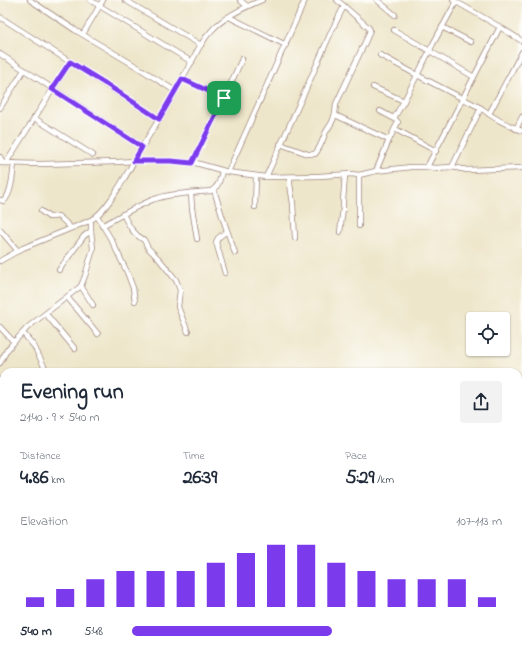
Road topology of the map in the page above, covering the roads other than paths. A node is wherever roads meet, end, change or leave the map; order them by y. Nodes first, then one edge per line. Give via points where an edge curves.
1 (30, 0) edge
2 (90, 0) edge
3 (103, 0) edge
4 (126, 0) edge
5 (240, 0) edge
6 (262, 0) edge
7 (305, 0) edge
8 (336, 0) edge
9 (377, 0) edge
10 (455, 1) edge
11 (100, 6) junction
12 (247, 6) junction
13 (344, 6) junction
14 (395, 15) dead end
15 (0, 17) edge
16 (229, 17) junction
17 (442, 26) junction
18 (500, 27) junction
19 (394, 30) dead end
20 (83, 34) junction
21 (471, 42) dead end
22 (522, 42) edge
23 (201, 45) junction
24 (286, 45) junction
25 (430, 51) junction
26 (522, 52) edge
27 (0, 54) edge
28 (380, 55) dead end
29 (242, 59) dead end
30 (70, 62) junction
31 (192, 62) junction
32 (24, 70) junction
33 (417, 75) junction
34 (474, 77) junction
35 (182, 79) junction
36 (373, 87) dead end
37 (52, 89) junction
38 (175, 91) junction
39 (224, 98) junction
40 (462, 98) junction
41 (404, 101) junction
42 (0, 108) edge
43 (481, 108) junction
44 (380, 111) dead end
45 (489, 114) junction
46 (335, 115) junction
47 (522, 117) edge
48 (34, 118) junction
49 (394, 118) junction
50 (159, 119) junction
51 (395, 129) junction
52 (516, 129) junction
53 (522, 131) edge
54 (389, 140) junction
55 (280, 144) junction
56 (142, 147) junction
57 (436, 151) junction
58 (93, 155) dead end
59 (0, 158) edge
60 (134, 161) junction
61 (3, 163) edge
62 (14, 163) junction
63 (192, 163) junction
64 (427, 167) junction
65 (452, 167) junction
66 (522, 168) edge
67 (222, 171) junction
68 (376, 171) junction
69 (228, 172) junction
70 (345, 175) junction
71 (359, 175) junction
72 (256, 176) junction
73 (266, 177) junction
74 (290, 177) junction
75 (214, 190) junction
76 (191, 193) junction
77 (0, 200) edge
78 (255, 207) dead end
79 (41, 212) dead end
80 (123, 214) junction
81 (96, 216) junction
82 (90, 221) junction
83 (102, 226) junction
84 (360, 226) dead end
85 (71, 228) junction
86 (0, 230) edge
87 (91, 231) junction
88 (227, 231) junction
89 (340, 232) dead end
90 (295, 238) dead end
91 (196, 239) dead end
92 (18, 251) junction
93 (235, 253) dead end
94 (0, 261) edge
95 (60, 270) dead end
96 (225, 273) dead end
97 (81, 286) junction
98 (67, 297) junction
99 (135, 302) dead end
100 (93, 305) dead end
101 (46, 314) junction
102 (0, 327) edge
103 (23, 332) junction
104 (188, 332) dead end
105 (98, 334) dead end
106 (14, 342) junction
107 (75, 349) dead end
108 (0, 363) edge
109 (45, 368) edge

1 - 20 street
2 - 11 street
3 - 11 street
4 - 23 street
5 - 12 street
6 - 12 street
7 - 24 street
8 - 13 street
9 - 14 street
10 - 17 street
10 - 18 street
11 - 20 street
11 - 31 street
12 - 16 street
13 - 46 street via 370,30 336,104
13 - 55 street
15 - 30 street
16 - 23 street via 213,29
16 - 24 street
17 - 21 street
17 - 25 street
18 - 22 street
18 - 34 street
19 - 25 street
20 - 38 street
23 - 31 street
24 - 69 street
25 - 33 street
25 - 34 street
26 - 45 street
27 - 32 street
28 - 33 street
29 - 39 street
30 - 37 street
30 - 50 street
31 - 35 street
32 - 37 street
32 - 42 street
33 - 40 street
33 - 41 street
34 - 40 street
35 - 38 street
35 - 39 street
36 - 41 street
37 - 48 street
37 - 56 street
38 - 50 street
39 - 63 street
40 - 43 street
40 - 57 street
41 - 49 street
43 - 45 street
43 - 65 street
44 - 49 street
45 - 52 street
46 - 54 street
46 - 55 street via 315,154
47 - 52 street
48 - 58 street
48 - 61 street
49 - 51 street via 398,122
50 - 56 street
51 - 54 street
51 - 57 street
52 - 53 street
54 - 68 street
55 - 73 street
56 - 60 street
57 - 64 street
59 - 61 street
60 - 62 street
60 - 63 street
60 - 81 street via 120,187
61 - 62 street
62 - 77 street via 7,197 4,201
63 - 67 street
64 - 65 street
64 - 68 street
65 - 66 street via 467,170
67 - 69 street
67 - 75 street
68 - 71 street
69 - 72 street
70 - 71 street
70 - 74 street
70 - 89 street
71 - 84 street
72 - 73 street
72 - 78 street
73 - 74 street
74 - 90 street
75 - 76 street
75 - 88 street
76 - 80 street via 152,200
76 - 91 street
79 - 85 street via 49,217 58,216
80 - 83 street
80 - 104 street via 130,230 144,240 176,280 180,290 178,307
81 - 82 street
81 - 83 street
82 - 85 street
82 - 87 street
83 - 99 street via 128,272
85 - 92 street
86 - 92 street
87 - 95 street via 84,236
87 - 97 street via 93,249
88 - 93 street
88 - 96 street via 216,242
92 - 94 street
97 - 98 street
97 - 100 street
98 - 101 street
98 - 105 street
101 - 103 street
101 - 107 street
102 - 106 street
103 - 106 street
103 - 109 street via 34,346
106 - 108 street

